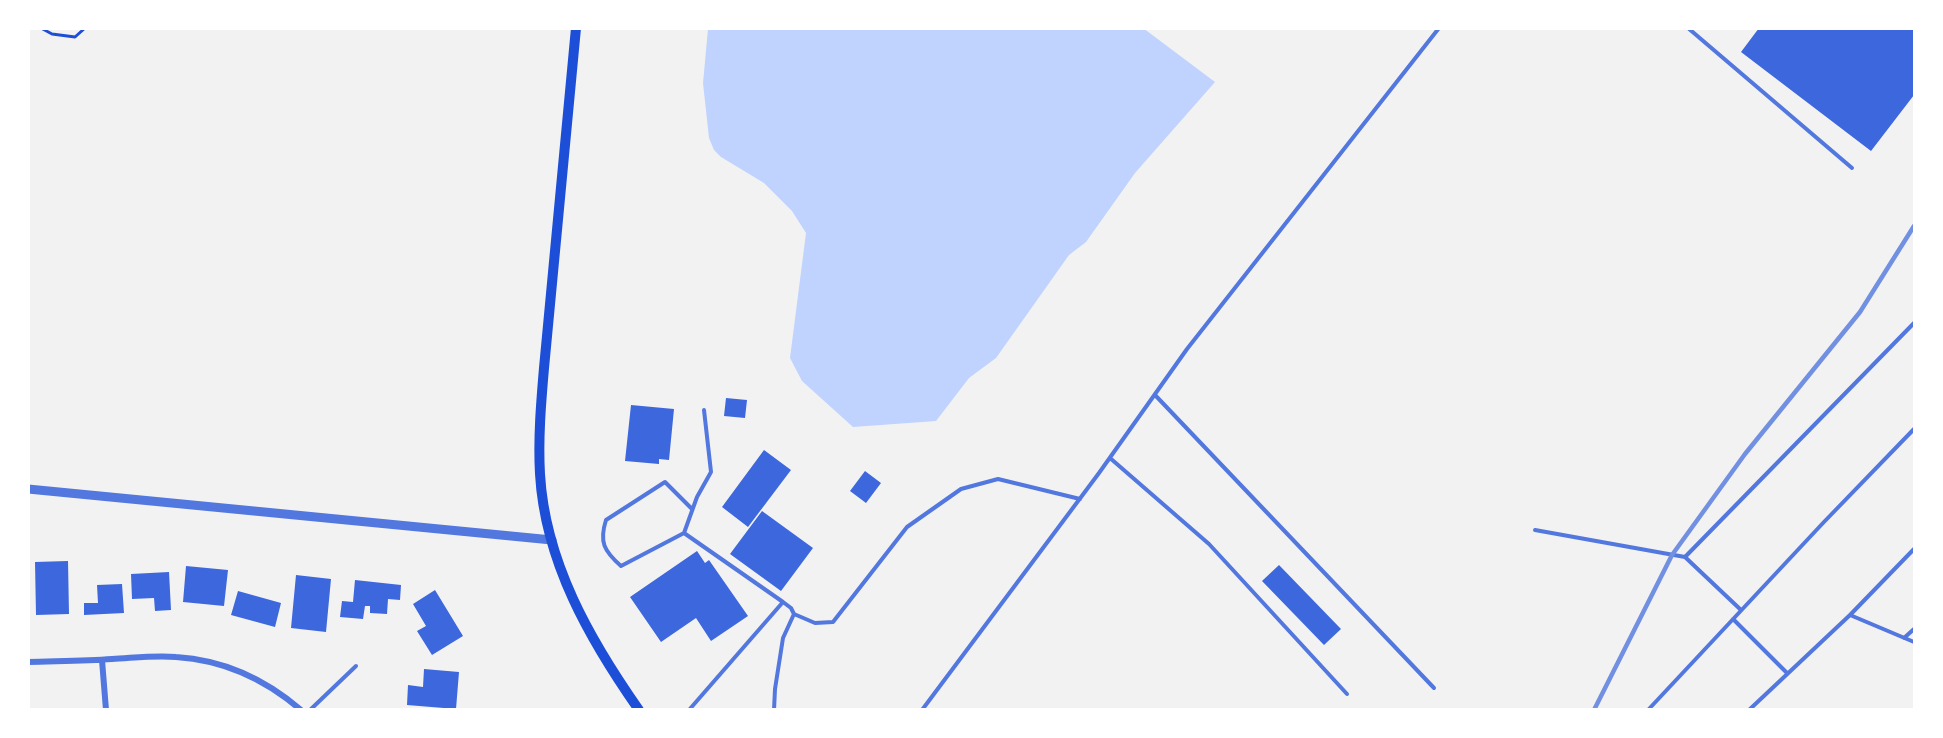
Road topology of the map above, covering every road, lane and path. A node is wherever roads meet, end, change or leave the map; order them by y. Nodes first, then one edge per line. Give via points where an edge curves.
1 (41, 28) edge
2 (85, 28) edge
3 (576, 28) edge
4 (1439, 28) edge
5 (1688, 28) edge
6 (1852, 168) dead end
7 (1914, 323) edge
8 (1155, 395) junction
9 (704, 410) dead end
10 (1914, 429) edge
11 (1110, 458) junction
12 (28, 489) edge
13 (1080, 499) junction
14 (693, 509) junction
15 (1535, 530) dead end
16 (684, 533) junction
17 (552, 540) junction
18 (1914, 549) edge
19 (1685, 557) junction
20 (783, 602) junction
21 (1741, 610) junction
22 (794, 614) junction
23 (1850, 615) junction
24 (1733, 619) junction
25 (1914, 628) edge
26 (1904, 638) junction
27 (1914, 642) edge
28 (102, 660) junction
29 (28, 662) edge
30 (356, 666) dead end
31 (1787, 673) junction
32 (1434, 688) dead end
33 (1347, 694) dead end
34 (106, 710) edge
35 (301, 710) edge
36 (310, 710) edge
37 (639, 710) edge
38 (689, 710) edge
39 (774, 710) edge
40 (922, 710) edge
41 (1648, 710) edge
42 (1749, 710) edge

1 - 2 path via 75,37
3 - 17 main road via 540,422 540,476
4 - 8 lane
5 - 6 lane
7 - 19 lane
8 - 11 lane
8 - 32 lane
9 - 14 lane via 711,472
10 - 21 lane
11 - 13 lane
11 - 33 lane via 1209,544
12 - 17 street
13 - 22 lane via 998,479 961,489 907,527 833,622 814,622
13 - 40 lane
14 - 16 lane
14 - 16 lane via 665,482 606,520 602,534 608,554 621,566
15 - 19 lane
16 - 20 lane
17 - 37 main road via 592,639
18 - 23 lane
19 - 21 lane
20 - 22 lane
20 - 38 lane
21 - 24 lane
22 - 39 lane via 783,638
23 - 26 lane
23 - 31 lane
24 - 31 lane
24 - 41 lane
25 - 26 lane
26 - 27 lane
28 - 29 street
28 - 34 street
28 - 35 street via 173,656 226,666 280,692
30 - 36 lane
31 - 42 lane

